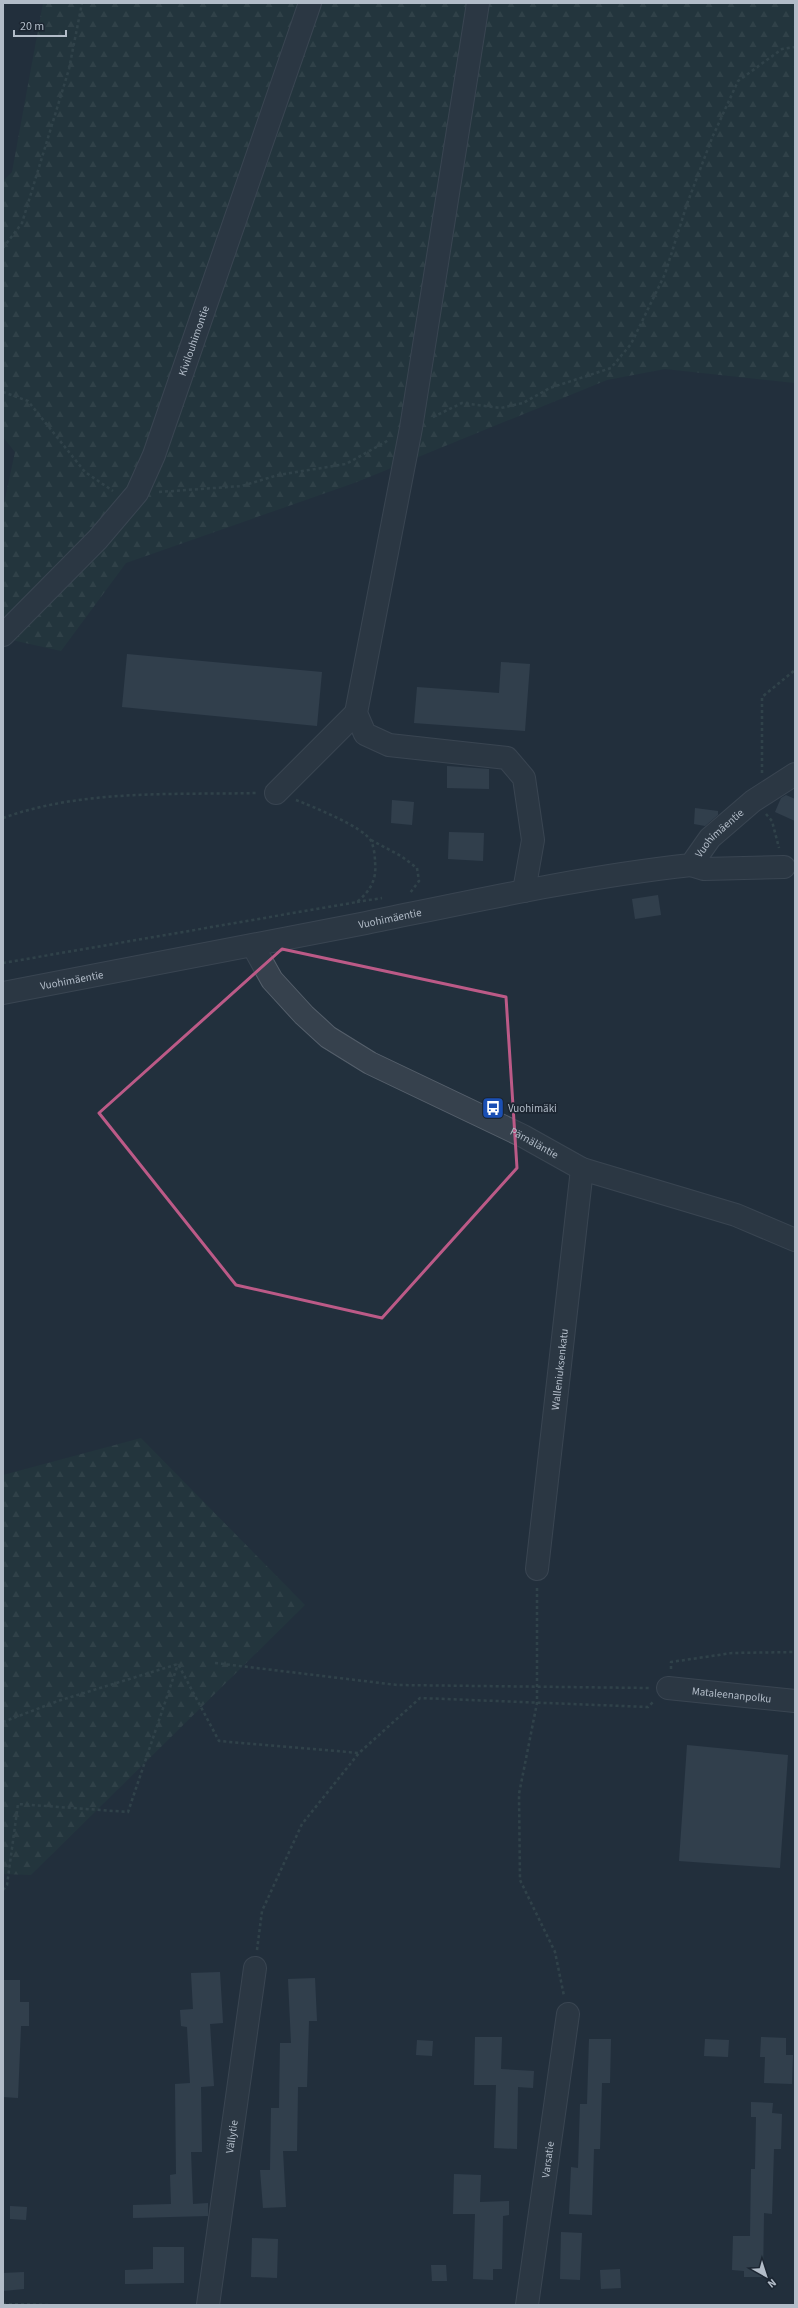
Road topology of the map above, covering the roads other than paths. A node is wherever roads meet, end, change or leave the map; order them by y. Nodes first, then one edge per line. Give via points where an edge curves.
1 (310, 3) edge
2 (478, 3) edge
3 (3, 635) edge
4 (356, 714) junction
5 (795, 774) edge
6 (276, 793) road end
7 (691, 865) junction
8 (784, 867) road end
9 (524, 891) junction
10 (253, 946) junction
11 (3, 993) edge
12 (582, 1169) junction
13 (795, 1240) edge
14 (537, 1569) road end
15 (668, 1688) road end
16 (795, 1701) edge
17 (255, 1968) road end
18 (568, 2014) road end
19 (208, 2305) edge
20 (527, 2305) edge

1 - 3 street, Kivilouhimontie via 154,455 137,493 98,539
2 - 4 street via 411,428
4 - 6 street
4 - 9 street via 365,734 389,745 507,758 524,778 533,840
5 - 7 street, Vuohimäentie via 757,798 710,838
7 - 8 street via 704,869
7 - 9 street, Vuohimäentie via 644,870
9 - 10 street, Vuohimäentie
10 - 11 street, Vuohimäentie
10 - 12 street, Pärnäläntie via 272,980 328,1037 370,1063 523,1136
12 - 13 street, Pärnäläntie via 736,1215
12 - 14 street, Walleniuksenkatu
15 - 16 street, Mataleenanpolku
17 - 19 street, Vällytie
18 - 20 street, Varsatie

